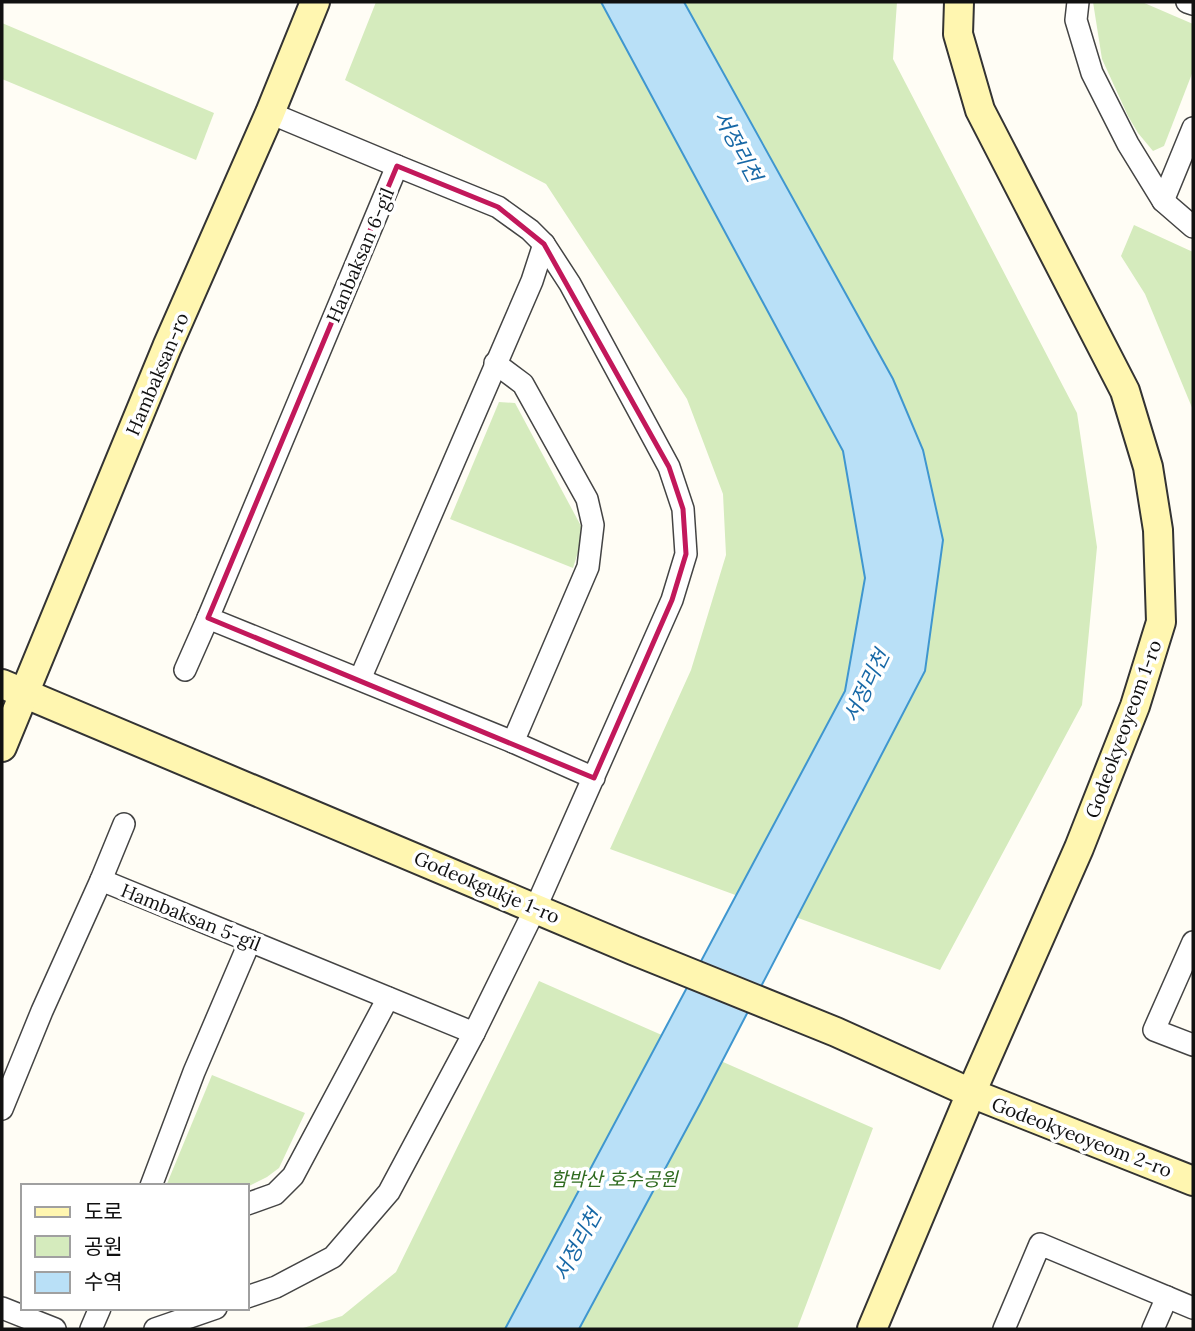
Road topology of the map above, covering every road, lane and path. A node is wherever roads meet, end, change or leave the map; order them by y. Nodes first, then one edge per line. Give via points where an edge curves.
1 (315, 2) edge
2 (959, 2) edge
3 (1078, 2) edge
4 (1187, 2) edge
5 (1193, 4) edge
6 (270, 113) junction
7 (1193, 128) edge
8 (397, 166) junction
9 (1163, 201) junction
10 (1193, 227) edge
11 (544, 244) junction
12 (495, 363) junction
13 (208, 618) junction
14 (185, 670) dead end
15 (360, 679) junction
16 (13, 688) edge
17 (513, 742) junction
18 (2, 747) edge
19 (594, 778) junction
20 (124, 824) dead end
21 (101, 880) junction
22 (536, 907) junction
23 (250, 941) junction
24 (1193, 942) edge
25 (388, 998) junction
26 (474, 1033) junction
27 (1193, 1045) edge
28 (971, 1093) junction
29 (2, 1109) edge
30 (1193, 1181) edge
31 (151, 1184) edge
32 (248, 1204) edge
33 (248, 1297) edge
34 (1167, 1297) junction
35 (2, 1308) edge
36 (1193, 1308) edge
37 (99, 1310) edge
38 (210, 1310) edge
39 (55, 1329) edge
40 (91, 1329) edge
41 (155, 1329) edge
42 (872, 1329) edge
43 (1004, 1329) edge
44 (1153, 1329) edge

1 - 6 street, Hambaksan-ro
2 - 28 street, Godeokyeoyeom 1-ro via 958,34 980,110 1125,391 1149,467 1158,530 1161,622 1135,706 1079,848
3 - 9 street via 1076,20 1092,73
4 - 5 street
6 - 8 street
6 - 16 street, Hambaksan-ro
7 - 9 street
8 - 11 street, Hanbaksan 6-gil via 498,207
8 - 13 street, Hanbaksan 6-gil
9 - 10 street
11 - 12 street
11 - 19 street, Hanbaksan 6-gil via 669,467 682,509 686,554 672,600
12 - 15 street
12 - 17 street via 523,384 587,499 593,526 588,567
13 - 14 street, Hanbaksan 6-gil
13 - 15 street
15 - 17 street
16 - 18 street, Hambaksan-ro
16 - 22 street, Godeokgukje 1-ro
17 - 19 street
19 - 22 street, Hanbaksan 6-gil
20 - 21 street
21 - 23 street, Hambaksan 5-gil
21 - 29 street, Hambaksan 5-gil
22 - 26 street
22 - 28 street, Godeokgukje 1-ro
23 - 25 street, Hambaksan 5-gil
23 - 31 street
24 - 27 street via 1154,1030
25 - 26 street, Hambaksan 5-gil
25 - 32 street via 293,1176 275,1194
26 - 33 street via 389,1192 369,1219 333,1258
28 - 30 street, Godeokyeoyeom 2-ro
28 - 42 street, Godeokyeoyeom 1-ro
34 - 36 street
34 - 43 street via 1040,1244
34 - 44 street
35 - 39 street
37 - 40 street
38 - 41 street

